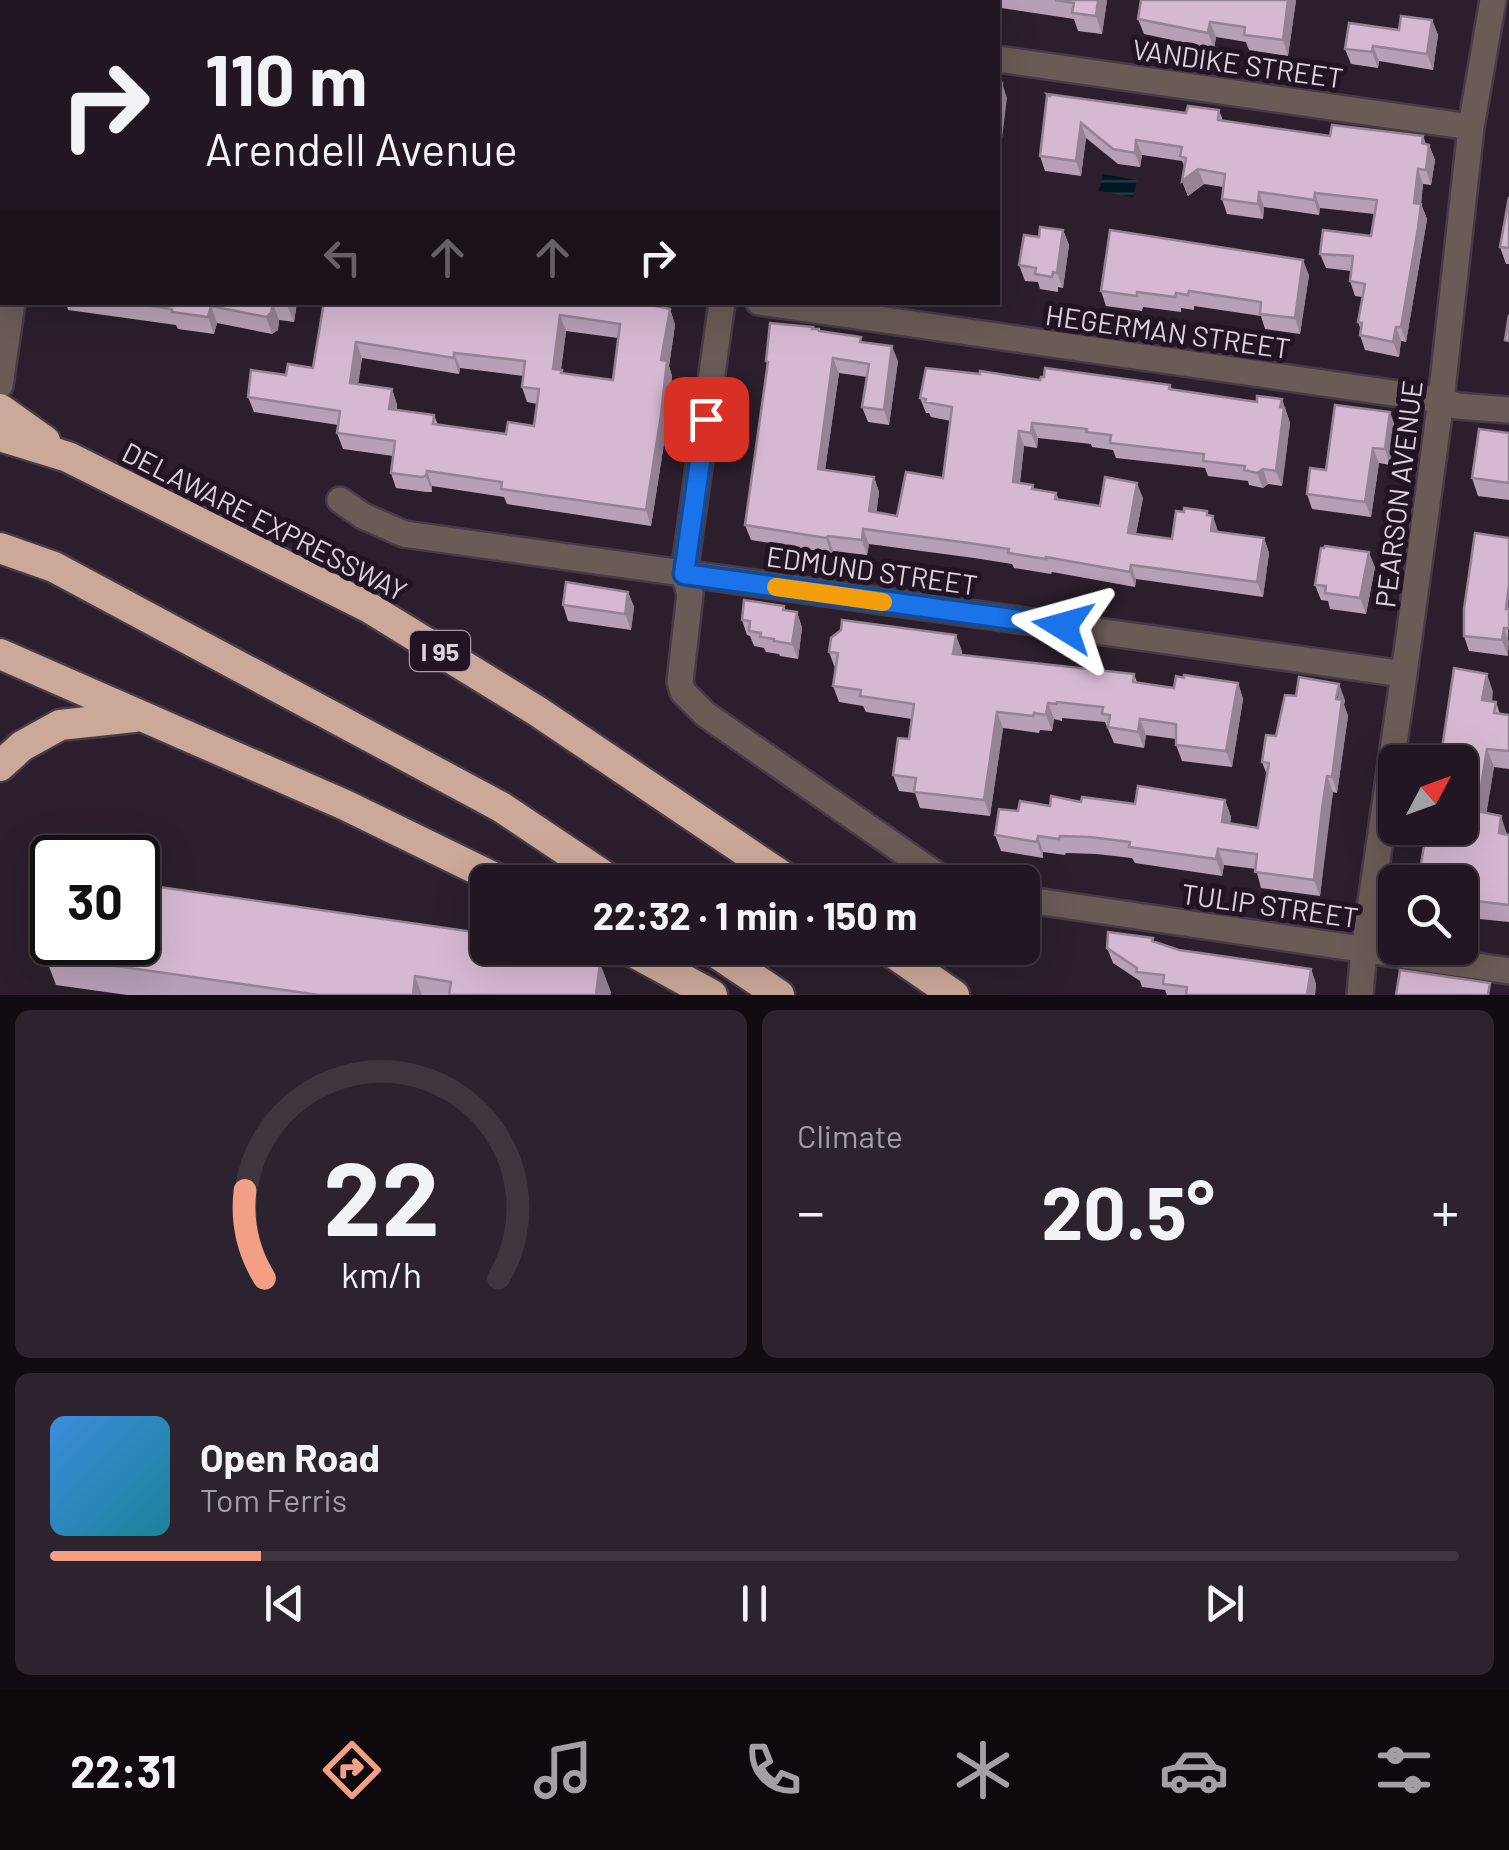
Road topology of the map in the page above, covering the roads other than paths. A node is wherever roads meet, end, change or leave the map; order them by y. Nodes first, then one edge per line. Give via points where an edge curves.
1 (1493, 0) edge
2 (1000, 59) edge
3 (1471, 127) junction
4 (12, 305) edge
5 (722, 305) edge
6 (780, 305) edge
7 (0, 382) edge
8 (1441, 400) junction
9 (0, 409) edge
10 (1509, 410) edge
11 (0, 436) edge
12 (68, 457) junction
13 (340, 500) dead end
14 (0, 548) edge
15 (684, 574) junction
16 (0, 654) edge
17 (1404, 674) junction
18 (139, 716) junction
19 (0, 766) edge
20 (588, 865) edge
21 (767, 865) edge
22 (921, 865) edge
23 (470, 866) edge
24 (1040, 902) edge
25 (1364, 950) junction
26 (657, 965) edge
27 (735, 965) edge
28 (911, 965) edge
29 (1509, 971) edge
30 (712, 995) edge
31 (780, 995) edge
32 (954, 995) edge
33 (1360, 995) edge

1 - 3 street, PEARSON AVENUE
2 - 3 street, VANDIKE STREET
3 - 8 street, PEARSON AVENUE
4 - 7 street
5 - 15 street
6 - 8 street, HEGERMAN STREET
8 - 10 street, HEGERMAN STREET
8 - 17 street, PEARSON AVENUE
9 - 12 highway
11 - 12 highway, DELAWARE EXPRESSWAY / I 95
12 - 21 highway, DELAWARE EXPRESSWAY / I 95 via 368,607
13 - 15 street, EDMUND STREET via 404,534
14 - 20 highway via 54,567 501,807
15 - 17 street, EDMUND STREET
15 - 22 street via 690,594 683,692
16 - 18 highway
17 - 25 street, PEARSON AVENUE
18 - 19 highway via 60,725
18 - 23 highway
24 - 25 street, TULIP STREET
25 - 29 street, TULIP STREET
25 - 33 street, PEARSON AVENUE
26 - 30 highway
27 - 31 highway
28 - 32 highway

